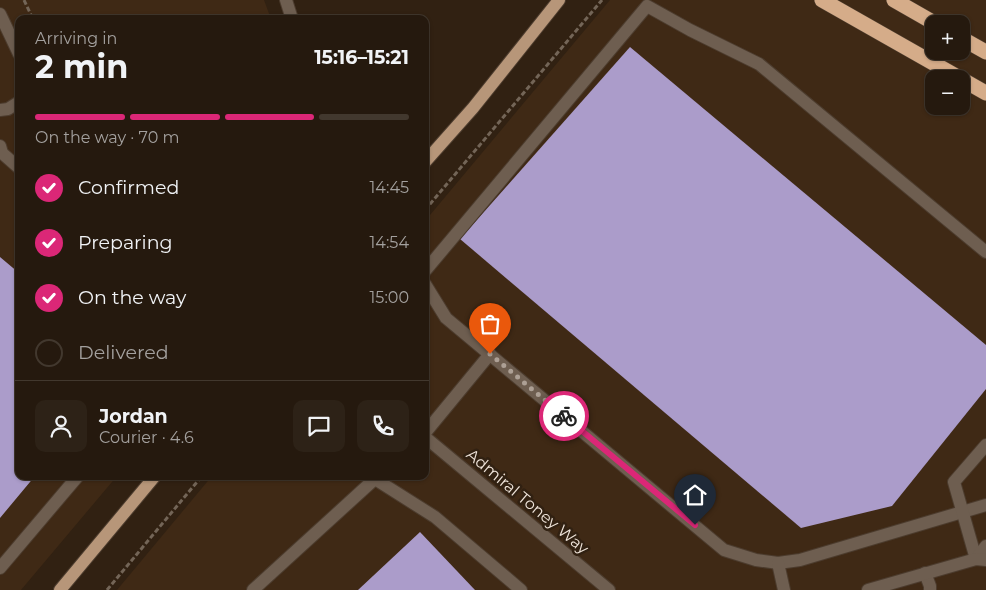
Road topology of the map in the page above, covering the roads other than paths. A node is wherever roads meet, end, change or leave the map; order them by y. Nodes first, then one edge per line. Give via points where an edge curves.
1 (286, 0) edge
2 (558, 0) edge
3 (822, 0) edge
4 (830, 0) edge
5 (894, 0) edge
6 (901, 0) edge
7 (0, 14) edge
8 (291, 15) edge
9 (927, 15) edge
10 (925, 18) edge
11 (970, 41) edge
12 (15, 46) edge
13 (986, 50) edge
14 (986, 88) edge
15 (986, 93) edge
16 (15, 105) edge
17 (0, 110) edge
18 (0, 146) edge
19 (429, 157) edge
20 (15, 164) edge
21 (986, 252) edge
22 (429, 267) edge
23 (429, 290) edge
24 (490, 354) junction
25 (429, 428) edge
26 (429, 440) edge
27 (986, 445) edge
28 (75, 480) edge
29 (152, 480) edge
30 (373, 480) edge
31 (380, 480) edge
32 (986, 505) edge
33 (963, 512) junction
34 (986, 546) edge
35 (981, 560) edge
36 (778, 563) junction
37 (0, 568) edge
38 (925, 573) junction
39 (60, 590) edge
40 (253, 590) edge
41 (521, 590) edge
42 (609, 590) edge
43 (784, 590) edge
44 (868, 590) edge
45 (930, 590) edge

1 - 8 street
2 - 19 main road
3 - 15 highway
4 - 14 main road
5 - 10 highway
6 - 9 main road
7 - 12 street
11 - 13 highway
16 - 17 street via 8,110
18 - 20 street via 2,153
21 - 22 street via 759,64 647,6
23 - 24 street via 446,318
24 - 25 street
24 - 36 street via 724,550
26 - 42 street, Admiral Toney Way
27 - 33 street via 954,482
28 - 37 street
29 - 39 main road
30 - 40 street
31 - 41 street via 434,517
32 - 33 street
33 - 35 street
33 - 36 street via 800,560
34 - 35 street
35 - 38 street
36 - 43 street
38 - 44 street
38 - 45 street

